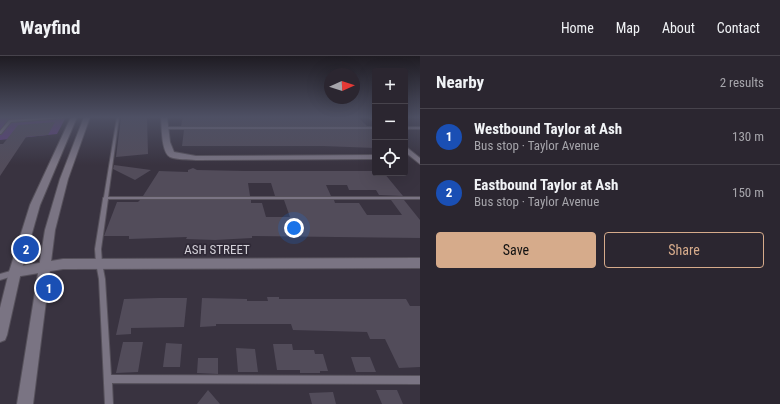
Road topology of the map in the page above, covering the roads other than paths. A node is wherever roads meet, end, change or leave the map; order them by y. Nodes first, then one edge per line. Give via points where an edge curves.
1 (67, 133) edge
2 (81, 133) edge
3 (115, 133) edge
4 (166, 133) edge
5 (408, 151) edge
6 (372, 157) edge
7 (408, 157) edge
8 (418, 159) edge
9 (105, 198) junction
10 (420, 198) edge
11 (99, 263) junction
12 (420, 263) edge
13 (45, 267) junction
14 (15, 272) junction
15 (0, 277) edge
16 (0, 334) edge
17 (108, 378) junction
18 (420, 380) edge
19 (25, 404) edge
20 (109, 404) edge

1 - 14 street via 35,205
2 - 13 street via 58,199 50,230
3 - 9 lane
4 - 6 street via 170,153 176,156
5 - 8 street
7 - 8 street
9 - 10 lane
9 - 11 lane via 98,249
11 - 12 street, ASH STREET
11 - 13 street, ASH STREET
11 - 17 lane
13 - 14 street, ASH STREET
13 - 19 street
14 - 15 lane
14 - 16 street
17 - 18 lane
17 - 20 lane

